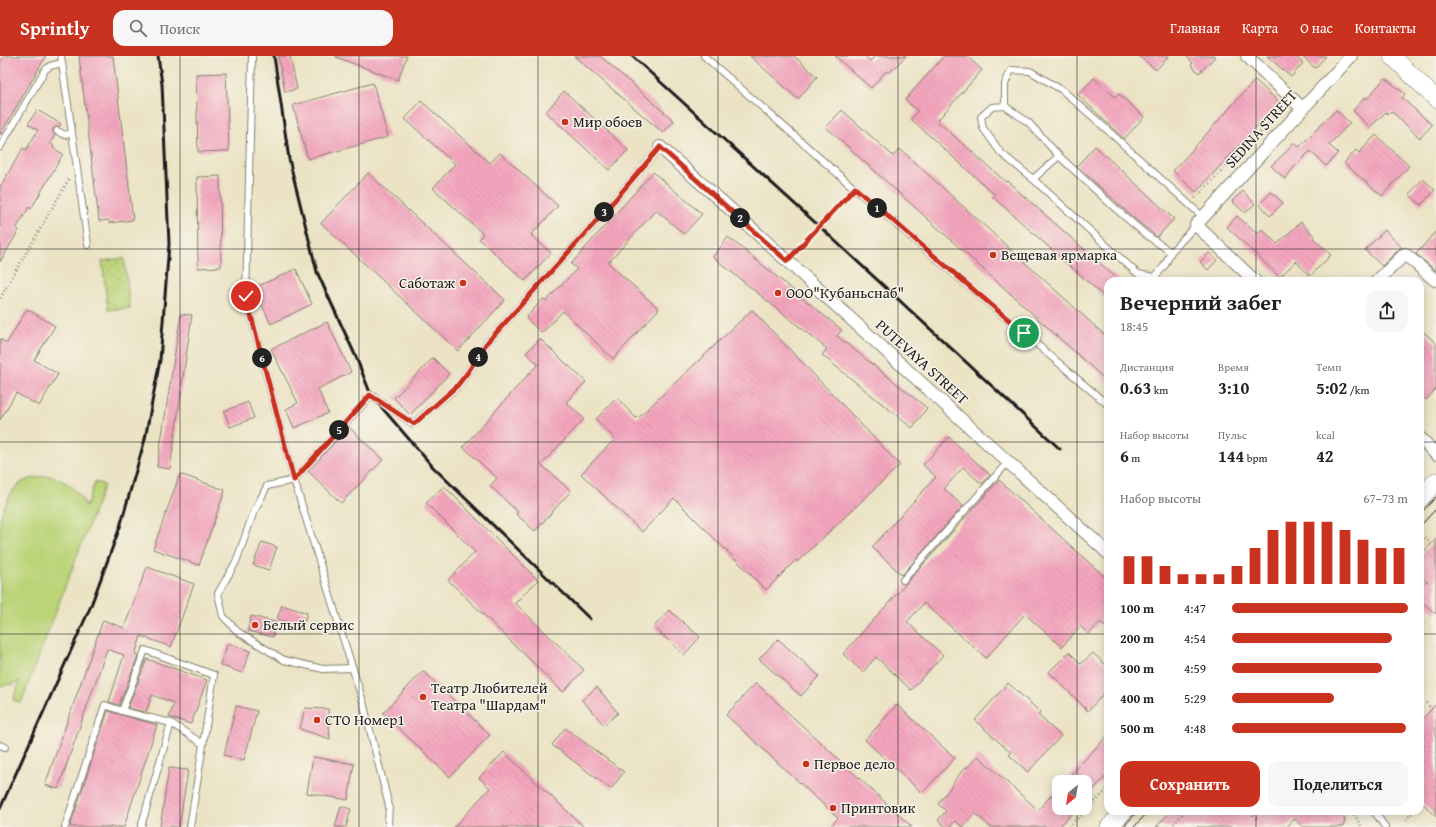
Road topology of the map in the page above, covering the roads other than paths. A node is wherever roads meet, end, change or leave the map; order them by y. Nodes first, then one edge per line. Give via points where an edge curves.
1 (61, 56) edge
2 (252, 56) edge
3 (704, 56) edge
4 (1247, 56) edge
5 (1351, 56) edge
6 (1392, 56) edge
7 (62, 63) junction
8 (1436, 99) edge
9 (1005, 106) junction
10 (1302, 108) junction
11 (57, 131) dead end
12 (72, 134) junction
13 (0, 147) edge
14 (660, 147) joint
15 (1059, 156) junction
16 (1033, 179) junction
17 (1199, 221) junction
18 (88, 245) dead end
19 (1171, 252) junction
20 (1251, 277) edge
21 (1381, 277) edge
22 (1435, 280) dead end
23 (1104, 402) edge
24 (1424, 442) edge
25 (1436, 454) edge
26 (1008, 462) junction
27 (294, 480) junction
28 (1436, 482) edge
29 (1424, 495) edge
30 (1104, 549) edge
31 (903, 580) dead end
32 (353, 668) junction
33 (122, 711) junction
34 (171, 723) junction
35 (203, 744) junction
36 (1120, 815) edge
37 (1377, 815) edge
38 (65, 827) edge
39 (141, 827) edge
40 (190, 827) edge
41 (389, 827) edge
42 (1108, 827) edge
43 (1385, 827) edge

1 - 7 lane
2 - 27 lane via 246,296
3 - 23 lane
4 - 10 street
5 - 10 street, SEDINA STREET
6 - 8 main road
7 - 12 lane
7 - 13 lane via 45,70
9 - 15 lane via 1029,123
9 - 16 lane via 992,107 981,117 983,128 1001,152
9 - 17 lane via 1005,84 1012,70 1030,71 1062,90 1094,116 1190,204
10 - 17 street, SEDINA STREET
11 - 12 lane via 65,135
12 - 18 lane
14 - 26 street, PUTEVAYA STREET
14 - 27 lane via 486,344 457,386 414,424 370,395
15 - 16 lane
15 - 19 lane via 1145,234
16 - 19 lane via 1138,274 1155,277 1165,266
17 - 19 lane
17 - 20 street
21 - 22 street via 1405,254
24 - 25 street
26 - 30 street, PUTEVAYA STREET
26 - 31 lane
27 - 32 lane
27 - 32 lane via 267,486 253,514 236,562 218,593 222,616 238,632 284,660 323,669
28 - 29 main road
32 - 41 lane via 389,806
33 - 34 lane
33 - 35 lane via 145,650 214,675
33 - 38 lane via 105,704
34 - 35 lane
34 - 39 lane
35 - 40 lane
36 - 42 main road
37 - 43 lane

